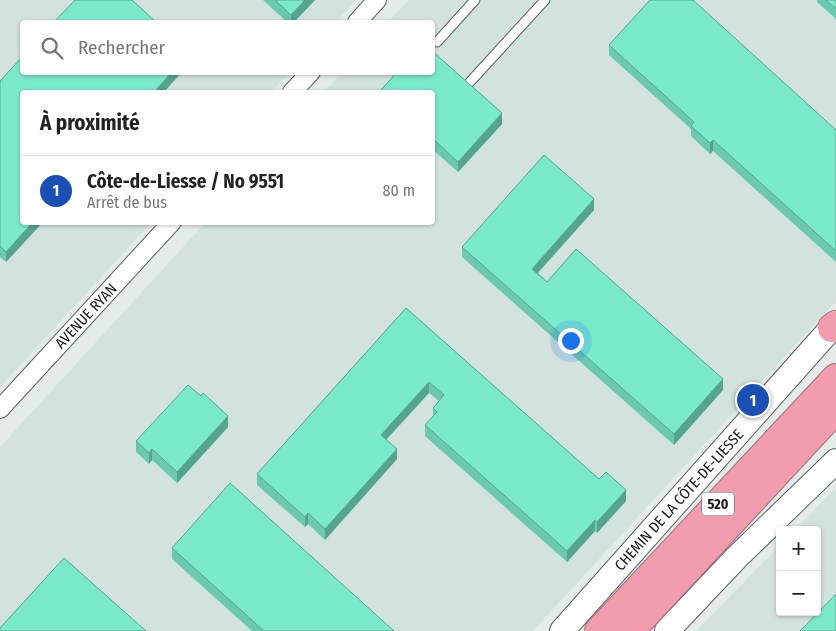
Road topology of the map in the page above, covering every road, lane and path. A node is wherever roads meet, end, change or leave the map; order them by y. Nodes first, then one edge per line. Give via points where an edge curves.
1 (377, 0) edge
2 (475, 0) edge
3 (546, 0) edge
4 (359, 20) edge
5 (437, 42) dead end
6 (308, 75) edge
7 (470, 82) edge
8 (294, 90) edge
9 (169, 225) edge
10 (835, 326) edge
11 (836, 378) edge
12 (0, 409) edge
13 (836, 409) edge
14 (836, 418) edge
15 (804, 443) junction
16 (836, 461) edge
17 (562, 631) edge
18 (599, 631) edge
19 (630, 631) edge
20 (667, 631) edge

1 - 4 street
2 - 5 lane
3 - 7 lane
6 - 8 street
9 - 12 street, AVENUE RYAN
10 - 17 main road, CHEMIN DE LA CÔTE-DE-LIESSE
11 - 18 highway, 520
13 - 15 highway, 520
14 - 15 highway
15 - 19 highway, 520
16 - 20 main road via 736,558

